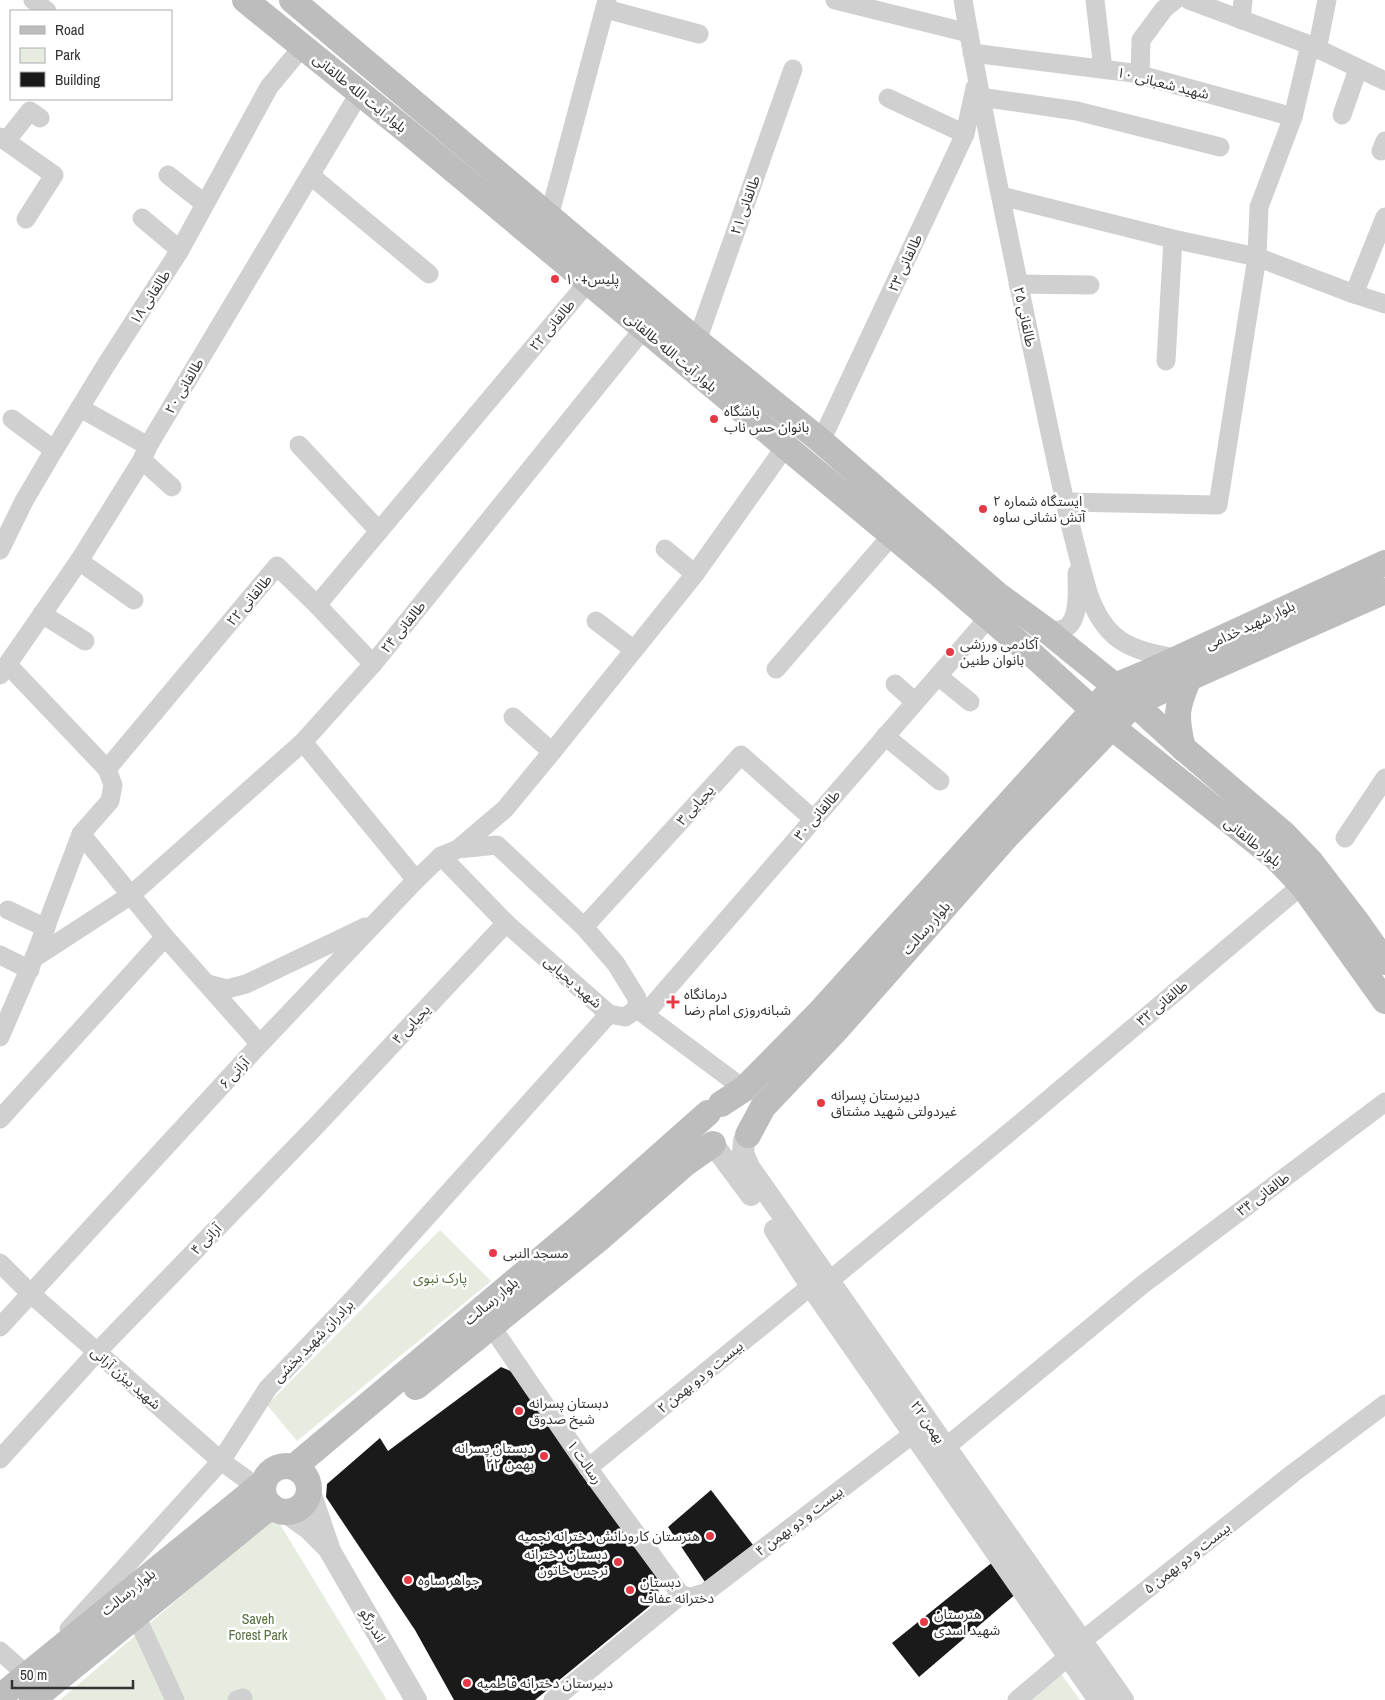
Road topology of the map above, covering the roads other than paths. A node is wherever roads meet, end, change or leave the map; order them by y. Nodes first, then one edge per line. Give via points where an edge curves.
1 (33, 0) edge
2 (245, 0) edge
3 (835, 0) edge
4 (963, 0) edge
5 (1095, 0) edge
6 (1175, 0) edge
7 (1189, 0) edge
8 (1243, 0) edge
9 (1327, 0) edge
10 (303, 4) edge
11 (607, 4) edge
12 (46, 10) edge
13 (1241, 20) junction
14 (969, 33) junction
15 (699, 34) dead end
16 (303, 46) junction
17 (1313, 48) junction
18 (972, 53) junction
19 (793, 69) dead end
20 (1358, 69) junction
21 (1102, 70) junction
22 (1140, 75) junction
23 (1385, 81) edge
24 (978, 89) junction
25 (360, 92) junction
26 (888, 98) dead end
27 (1342, 115) dead end
28 (1293, 117) junction
29 (40, 118) dead end
30 (965, 134) junction
31 (3, 139) edge
32 (1220, 147) dead end
33 (168, 175) dead end
34 (310, 175) junction
35 (1001, 196) junction
36 (205, 204) junction
37 (1385, 217) edge
38 (26, 218) dead end
39 (142, 218) dead end
40 (542, 227) junction
41 (1173, 240) junction
42 (180, 250) junction
43 (1258, 257) junction
44 (429, 274) dead end
45 (588, 282) junction
46 (1018, 284) junction
47 (1090, 286) dead end
48 (1354, 294) junction
49 (1385, 304) edge
50 (644, 328) junction
51 (697, 341) junction
52 (1166, 361) dead end
53 (80, 408) junction
54 (12, 420) dead end
55 (822, 441) junction
56 (299, 445) dead end
57 (785, 447) junction
58 (54, 450) junction
59 (145, 453) junction
60 (172, 487) dead end
61 (1065, 502) junction
62 (379, 531) junction
63 (892, 535) junction
64 (666, 549) dead end
65 (0, 550) edge
66 (1077, 552) junction
67 (78, 562) junction
68 (1385, 563) edge
69 (947, 567) junction
70 (695, 574) junction
71 (1385, 591) edge
72 (134, 600) dead end
73 (317, 606) junction
74 (42, 614) junction
75 (989, 617) junction
76 (596, 622) dead end
77 (1046, 630) junction
78 (85, 641) dead end
79 (634, 650) junction
80 (373, 664) junction
81 (1183, 668) junction
82 (776, 669) dead end
83 (4, 670) edge
84 (938, 676) junction
85 (895, 684) dead end
86 (1115, 686) junction
87 (915, 702) junction
88 (970, 702) dead end
89 (1134, 704) junction
90 (1093, 709) junction
91 (513, 717) dead end
92 (1113, 728) junction
93 (885, 736) junction
94 (303, 742) junction
95 (1183, 748) junction
96 (552, 752) junction
97 (107, 770) junction
98 (1385, 778) edge
99 (940, 781) dead end
100 (505, 809) junction
101 (813, 819) junction
102 (82, 834) junction
103 (1345, 838) dead end
104 (497, 845) junction
105 (450, 853) junction
106 (416, 880) junction
107 (1302, 884) junction
108 (131, 895) junction
109 (8, 910) dead end
110 (376, 922) junction
111 (506, 923) junction
112 (584, 927) junction
113 (46, 928) junction
114 (165, 937) junction
115 (0, 955) edge
116 (1385, 962) edge
117 (32, 964) junction
118 (208, 984) junction
119 (1385, 1001) edge
120 (641, 1011) junction
121 (609, 1014) junction
122 (0, 1036) edge
123 (260, 1044) junction
124 (744, 1089) junction
125 (1385, 1102) edge
126 (715, 1108) junction
127 (0, 1119) edge
128 (316, 1126) joint
129 (746, 1138) junction
130 (713, 1144) junction
131 (0, 1263) edge
132 (820, 1284) junction
133 (30, 1293) junction
134 (491, 1326) junction
135 (0, 1327) edge
136 (97, 1352) junction
137 (1385, 1404) edge
138 (913, 1434) junction
139 (946, 1447) junction
140 (0, 1459) edge
141 (221, 1461) junction
142 (588, 1468) junction
143 (306, 1475) junction
144 (268, 1500) junction
145 (330, 1551) junction
146 (681, 1596) junction
147 (136, 1616) junction
148 (1076, 1648) junction
149 (0, 1651) edge
150 (27, 1675) junction
151 (0, 1697) edge
152 (32, 1700) edge
153 (175, 1700) edge
154 (416, 1700) edge
155 (553, 1700) edge
156 (1017, 1700) edge
157 (1099, 1700) edge
158 (1123, 1700) edge

1 - 12 street
2 - 16 main road, بلوار آیت الله طالقانی
3 - 14 street
4 - 14 street, طالقانی ۲۵
5 - 21 street
6 - 22 street via 1164,9 1141,40
7 - 13 street
8 - 13 street
9 - 17 street
10 - 40 main road, بلوار آیت الله طالقانی
11 - 15 street
11 - 40 street
13 - 17 street
14 - 18 street, طالقانی ۲۵
16 - 25 main road, بلوار آیت الله طالقانی
16 - 36 street, طالقانی ۱۸ via 269,87
17 - 20 street
17 - 28 street
18 - 21 street, شهید شعبانی ۱۰
18 - 24 street, طالقانی ۲۵
19 - 51 street, طالقانی ۲۱
20 - 23 street
20 - 27 street
21 - 22 street, شهید شعبانی ۱۰
22 - 28 street, شهید شعبانی ۱۰
24 - 30 street, طالقانی ۲۳
24 - 32 street
24 - 35 street, طالقانی ۲۵
25 - 34 street, طالقانی ۲۰
25 - 40 main road, بلوار آیت الله طالقانی
26 - 30 street
28 - 43 street via 1259,207
29 - 31 street via 30,111
30 - 55 street, طالقانی ۲۳
31 - 38 street via 54,175
33 - 36 street
34 - 44 street
34 - 59 street, طالقانی ۲۰
35 - 41 street
35 - 46 street, طالقانی ۲۵
36 - 42 street, طالقانی ۱۸
37 - 48 street
39 - 42 street
40 - 45 main road, بلوار آیت الله طالقانی
40 - 51 main road, بلوار آیت الله طالقانی
41 - 43 street
41 - 52 street
42 - 53 street, طالقانی ۱۸
43 - 48 street
43 - 61 street via 1218,505
45 - 50 main road, بلوار آیت الله طالقانی
45 - 62 street, طالقانی ۲۲
46 - 47 street
46 - 61 street, طالقانی ۲۵
48 - 49 street
50 - 57 main road, بلوار آیت الله طالقانی
50 - 80 street, طالقانی ۲۴
51 - 55 main road, بلوار آیت الله طالقانی
53 - 58 street, طالقانی ۱۸
53 - 59 street
54 - 58 street
55 - 69 main road, بلوار آیت الله طالقانی
56 - 62 street
57 - 63 main road, بلوار آیت الله طالقانی
57 - 70 street, آرانی ۶
58 - 65 street, طالقانی ۱۸
59 - 60 street
59 - 67 street, طالقانی ۲۰
61 - 66 street, طالقانی ۲۵
62 - 73 street, طالقانی ۲۲
63 - 69 main road, بلوار آیت الله طالقانی
63 - 82 street
64 - 70 street
66 - 77 street via 1077,608 1072,622 1063,629
66 - 81 street via 1092,605 1113,635 1122,643
67 - 72 street
67 - 74 street, طالقانی ۲۰
68 - 81 main road, بلوار شهید خدامی
69 - 75 main road, بلوار آیت الله طالقانی
69 - 77 main road, بلوار آیت الله طالقانی via 998,596
70 - 79 street, آرانی ۶
71 - 81 main road, بلوار شهید خدامی
73 - 80 street
73 - 97 street, طالقانی ۲۲ via 277,566
74 - 78 street
74 - 83 street, طالقانی ۲۰
75 - 84 street, طالقانی ۳۰
75 - 90 main road, بلوار آیت الله طالقانی
76 - 79 street
77 - 86 main road, بلوار آیت الله طالقانی
79 - 96 street, آرانی ۶
80 - 94 street, طالقانی ۲۴
81 - 86 main road, بلوار شهید خدامی
81 - 89 main road, بلوار شهید خدامی
81 - 95 main road via 1177,725
83 - 97 street
84 - 87 street, طالقانی ۳۰
84 - 88 street
85 - 87 street
86 - 89 main road, بلوار طالقانی
86 - 90 main road, بلوار رسالت
87 - 93 street, طالقانی ۳۰
89 - 92 main road, بلوار رسالت
89 - 95 main road, بلوار طالقانی
90 - 92 main road, بلوار طالقانی
90 - 124 main road, بلوار رسالت via 818,1014
91 - 96 street
92 - 107 main road, بلوار طالقانی via 1275,857
92 - 129 main road, بلوار رسالت via 1008,835 838,1028 763,1107
93 - 99 street
93 - 101 street, طالقانی ۳۰
94 - 106 street
94 - 108 street, طالقانی ۲۴
95 - 116 main road, بلوار طالقانی via 1284,834 1310,861
96 - 100 street, آرانی ۶
97 - 102 street via 113,785 110,801
98 - 103 street
100 - 104 street
100 - 105 street, آرانی ۶
101 - 112 street, یحیایی ۳ via 741,755
101 - 120 street, طالقانی ۳۰
102 - 108 street
102 - 113 street
104 - 105 street
104 - 112 street
105 - 106 street, آرانی ۶
105 - 111 street, شهید یحیایی
106 - 110 street, آرانی ۶
107 - 119 main road, بلوار طالقانی
107 - 132 street, طالقانی ۳۲ via 1023,1121
108 - 114 street
108 - 117 street, طالقانی ۲۴
109 - 113 street
110 - 118 street via 246,984 227,989
110 - 123 street, آرانی ۶
111 - 121 street, شهید یحیایی
111 - 128 street, یحیایی ۴
112 - 120 street via 616,964 637,998
113 - 117 street
114 - 118 street
114 - 127 street
115 - 117 street
117 - 122 street
118 - 123 street
120 - 121 street, شهید یحیایی via 625,1017
120 - 124 street
121 - 141 street, برادران شهید بخشی via 353,1299 268,1388
123 - 133 street, آرانی ۶
124 - 126 main road, بلوار رسالت
125 - 139 street, طالقانی ۳۴ via 1142,1285
126 - 129 main road via 736,1104 747,1114 750,1128
126 - 130 main road via 705,1126
126 - 143 main road, بلوار رسالت
128 - 136 street, آرانی ۴
129 - 130 main road via 732,1148
129 - 132 street, ۲۲ بهمن via 743,1154 749,1167
130 - 132 street, ۲۲ بهمن
130 - 134 main road, بلوار رسالت
131 - 133 street, شهید بیژن آرانی
132 - 138 street, ۲۲ بهمن
132 - 139 street, ۲۲ بهمن
132 - 142 street, بیست و دو بهمن ۲
133 - 135 street, آرانی ۶
133 - 136 street, شهید بیژن آرانی
134 - 142 street, رسالت ۱
134 - 143 main road, بلوار رسالت
136 - 140 street, آرانی ۴
136 - 141 street, شهید بیژن آرانی
137 - 148 street, بیست و دو بهمن ۵ via 1292,1474
138 - 146 street, بیست و دو بهمن ۴ via 705,1593
138 - 148 street, ۲۲ بهمن
139 - 148 street, ۲۲ بهمن
141 - 144 street, شهید بیژن آرانی
141 - 150 street, برادران شهید بخشی
142 - 146 street, رسالت ۱
143 - 144 main road via 287,1466 274,1469 267,1476
143 - 144 main road via 306,1498 302,1504 290,1511
143 - 145 street
144 - 145 street via 308,1528
144 - 147 main road, بلوار رسالت
144 - 150 main road, بلوار رسالت
145 - 154 street, اندرزگو
146 - 155 street
147 - 152 main road, بلوار رسالت
147 - 153 street
148 - 156 street, بیست و دو بهمن ۵
148 - 157 street, ۲۲ بهمن
148 - 158 street, ۲۲ بهمن
149 - 150 street
150 - 151 main road, بلوار رسالت

